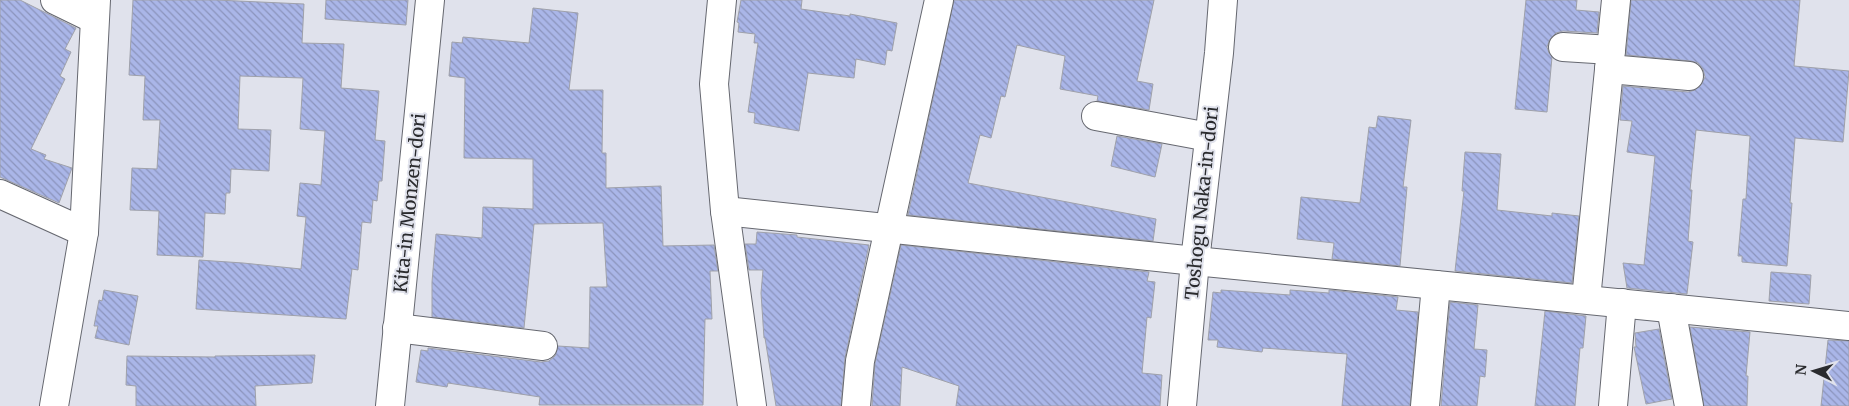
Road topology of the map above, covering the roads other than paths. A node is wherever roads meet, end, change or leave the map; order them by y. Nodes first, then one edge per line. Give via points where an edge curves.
1 (56, 0) edge
2 (430, 0) edge
3 (722, 0) edge
4 (938, 0) edge
5 (1223, 0) edge
6 (1616, 0) edge
7 (95, 9) edge
8 (1563, 47) dead end
9 (1610, 60) junction
10 (1689, 76) dead end
11 (1096, 116) dead end
12 (1210, 137) junction
13 (0, 194) edge
14 (725, 211) junction
15 (889, 228) junction
16 (84, 232) junction
17 (1196, 261) junction
18 (1436, 285) junction
19 (1586, 300) junction
20 (1622, 303) junction
21 (1671, 308) junction
22 (1849, 326) edge
23 (398, 328) junction
24 (543, 346) dead end
25 (54, 406) edge
26 (390, 406) edge
27 (752, 406) edge
28 (856, 406) edge
29 (1182, 406) edge
30 (1424, 406) edge
31 (1613, 406) edge
32 (1689, 406) edge

1 - 7 street
2 - 23 street, Kita-in Monzen-dori
3 - 14 street via 714,84
4 - 15 street
5 - 12 street, Toshogu Naka-in-dori
6 - 9 street
7 - 16 street
8 - 9 street
9 - 10 street
9 - 19 street
11 - 12 street
12 - 17 street, Toshogu Naka-in-dori
13 - 16 street
14 - 15 street
14 - 27 street
15 - 17 street
15 - 28 street via 860,361
16 - 25 street
17 - 18 street
17 - 29 street, Toshogu Naka-in-dori
18 - 19 street
18 - 30 street
19 - 20 street
20 - 21 street
20 - 31 street
21 - 22 street
21 - 32 street
23 - 24 street
23 - 26 street, Kita-in Monzen-dori

